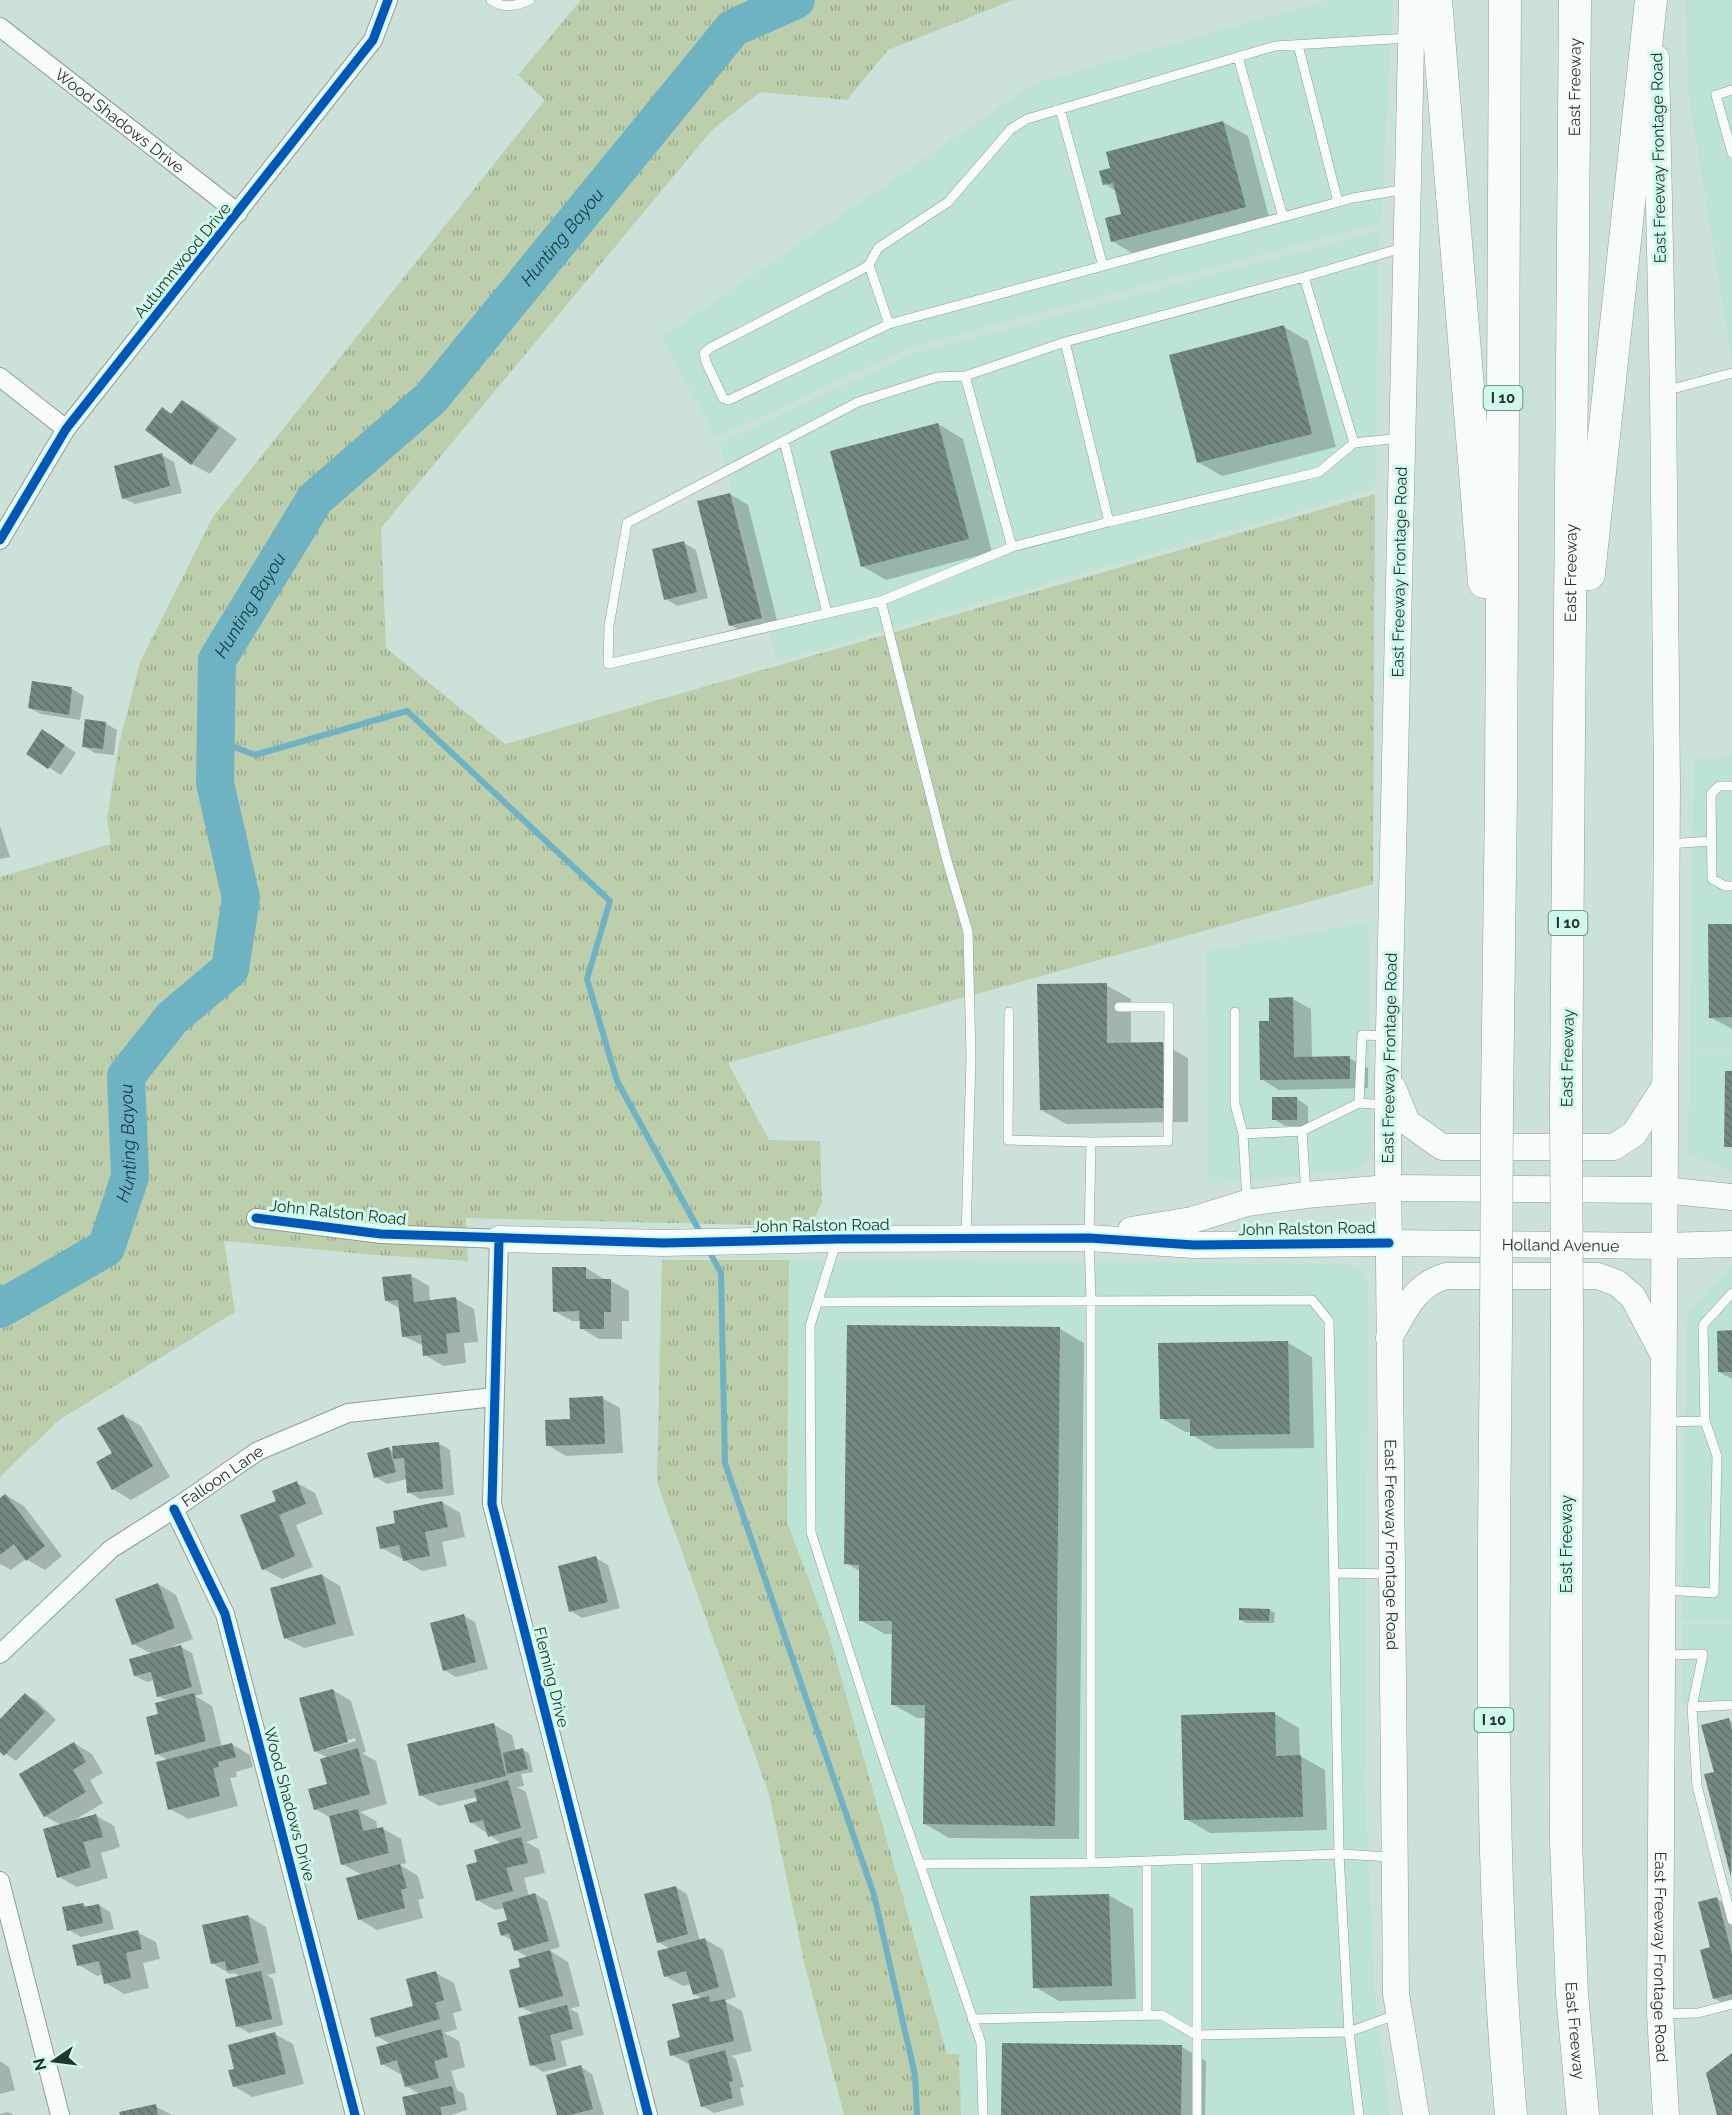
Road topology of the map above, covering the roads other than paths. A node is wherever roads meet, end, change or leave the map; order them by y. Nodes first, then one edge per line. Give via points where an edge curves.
1 (388, 0) edge
2 (491, 0) edge
3 (530, 0) edge
4 (1412, 0) edge
5 (1436, 0) edge
6 (1505, 0) edge
7 (1575, 0) edge
8 (1653, 0) edge
9 (0, 27) edge
10 (1411, 37) junction
11 (1298, 45) junction
12 (1238, 57) junction
13 (1732, 90) edge
14 (1060, 109) junction
15 (1732, 153) edge
16 (1408, 189) junction
17 (1338, 202) junction
18 (238, 213) junction
19 (1283, 216) junction
20 (1406, 247) junction
21 (868, 265) junction
22 (1103, 266) junction
23 (1304, 277) junction
24 (890, 324) junction
25 (1065, 342) junction
26 (1732, 373) edge
27 (965, 376) junction
28 (0, 377) edge
29 (1663, 392) junction
30 (66, 429) junction
31 (1402, 438) junction
32 (784, 441) junction
33 (1354, 443) junction
34 (1109, 522) junction
35 (0, 540) edge
36 (1012, 547) junction
37 (881, 601) junction
38 (827, 613) junction
39 (1570, 742) junction
40 (1732, 786) edge
41 (1501, 795) junction
42 (1711, 841) junction
43 (1666, 844) junction
44 (1732, 886) edge
45 (1119, 1007) dead end
46 (1010, 1012) dead end
47 (1235, 1012) dead end
48 (1389, 1036) junction
49 (1665, 1086) junction
50 (1359, 1103) junction
51 (1394, 1105) junction
52 (1302, 1131) junction
53 (1244, 1134) junction
54 (1091, 1142) junction
55 (1388, 1188) junction
56 (1664, 1190) junction
57 (1306, 1195) junction
58 (1732, 1197) edge
59 (1247, 1203) junction
60 (256, 1218) dead end
61 (1089, 1238) junction
62 (499, 1239) junction
63 (837, 1239) junction
64 (966, 1239) junction
65 (1389, 1243) junction
66 (1732, 1244) edge
67 (1664, 1246) junction
68 (1732, 1293) edge
69 (1091, 1301) junction
70 (818, 1302) junction
71 (1388, 1340) junction
72 (1663, 1353) junction
73 (494, 1397) junction
74 (1664, 1422) junction
75 (1705, 1422) junction
76 (174, 1509) junction
77 (1334, 1573) junction
78 (1391, 1574) junction
79 (1663, 1590) junction
80 (0, 1654) edge
81 (1662, 1655) junction
82 (1732, 1705) edge
83 (1692, 1707) junction
84 (1339, 1854) junction
85 (1395, 1857) junction
86 (1197, 1859) junction
87 (1147, 1861) junction
88 (1091, 1863) junction
89 (919, 1864) junction
90 (0, 1881) edge
91 (1732, 1920) edge
92 (1732, 2004) edge
93 (1399, 2013) junction
94 (1660, 2014) junction
95 (1147, 2015) junction
96 (972, 2019) junction
97 (1349, 2032) junction
98 (1196, 2035) junction
99 (60, 2115) edge
100 (355, 2115) edge
101 (648, 2115) edge
102 (983, 2115) edge
103 (1197, 2115) edge
104 (1359, 2115) edge
105 (1416, 2115) edge
106 (1511, 2115) edge
107 (1583, 2115) edge
108 (1666, 2115) edge

1 - 18 street, Autumnwood Drive via 373,40
2 - 3 lane via 516,6
4 - 10 main road, East Freeway Frontage Road
5 - 41 highway
6 - 41 highway, I 10
7 - 39 highway, East Freeway / I 10
8 - 29 main road, East Freeway Frontage Road
8 - 39 highway
9 - 18 street, Wood Shadows Drive
10 - 11 lane
10 - 16 main road, East Freeway Frontage Road
11 - 12 lane via 1275,46
11 - 17 lane
12 - 14 lane
12 - 19 lane
13 - 15 lane via 1716,95
14 - 21 lane via 1027,119 1011,129 948,202 878,248
14 - 22 lane
16 - 17 lane
16 - 20 main road, East Freeway Frontage Road
17 - 19 lane
18 - 30 street, Autumnwood Drive
19 - 22 lane
20 - 23 lane
20 - 31 main road, East Freeway Frontage Road
21 - 24 lane
21 - 24 lane via 710,348 704,353 706,362 723,398 729,400
22 - 24 lane
23 - 25 lane
23 - 33 lane
25 - 27 lane
25 - 34 lane
26 - 29 lane
27 - 32 lane via 937,377 858,402
27 - 36 lane
28 - 30 street
29 - 43 main road, East Freeway Frontage Road
30 - 35 street, Autumnwood Drive
31 - 33 lane
31 - 48 main road, East Freeway Frontage Road
32 - 38 lane
32 - 38 lane via 627,523 609,626 608,664
33 - 34 lane via 1319,472
34 - 36 lane
36 - 37 lane
37 - 38 lane
37 - 64 lane via 968,932 971,1057
39 - 107 highway, East Freeway / I 10, bridge via 1566,1842 1572,1994
40 - 42 lane via 1719,786 1711,794
41 - 106 highway, I 10, bridge via 1495,1793
42 - 43 lane
42 - 44 lane via 1712,879
43 - 49 main road, East Freeway Frontage Road
45 - 54 lane via 1169,1007 1168,1142
46 - 54 lane via 1008,1140
47 - 53 lane via 1235,1104
48 - 50 lane via 1362,1035
48 - 51 main road, East Freeway Frontage Road via 1388,1077
49 - 51 main road via 1634,1134 1614,1147 1442,1148 1407,1122
49 - 56 main road, East Freeway Frontage Road
50 - 51 lane
50 - 52 lane
51 - 55 main road, East Freeway Frontage Road
52 - 53 lane
52 - 57 lane
53 - 59 lane
54 - 61 lane
55 - 56 main road, John Ralston Road
55 - 57 main road, John Ralston Road
55 - 65 main road, East Freeway Frontage Road
56 - 58 main road
56 - 67 main road, East Freeway Frontage Road
57 - 59 main road, John Ralston Road
59 - 61 main road, John Ralston Road via 1192,1220
60 - 62 street, John Ralston Road via 381,1234
61 - 64 main road, John Ralston Road
61 - 65 main road, John Ralston Road via 1194,1245
61 - 69 lane
62 - 63 main road, John Ralston Road via 663,1243
62 - 73 street, Fleming Drive
63 - 64 main road, John Ralston Road
63 - 70 lane
65 - 67 main road, Holland Avenue
65 - 71 main road, East Freeway Frontage Road
66 - 67 main road, Holland Avenue
67 - 72 main road, East Freeway Frontage Road
68 - 75 lane via 1703,1325
69 - 70 lane
69 - 77 lane via 1312,1300 1329,1321
69 - 88 lane
70 - 89 lane via 810,1326 811,1532
71 - 72 main road via 1412,1298 1435,1279 1598,1276 1617,1282 1633,1297
71 - 78 main road, East Freeway Frontage Road
72 - 74 main road, East Freeway Frontage Road
73 - 76 street, Falloon Lane via 348,1413 258,1451
73 - 101 street, Fleming Drive via 492,1504
74 - 75 lane
74 - 79 main road, East Freeway Frontage Road
75 - 79 lane via 1717,1456 1714,1593
76 - 80 street, Falloon Lane via 111,1549
76 - 100 street, Wood Shadows Drive via 225,1614
77 - 78 lane
77 - 84 lane
78 - 85 main road, East Freeway Frontage Road
79 - 81 main road, East Freeway Frontage Road
81 - 83 lane via 1703,1654
81 - 94 main road, East Freeway Frontage Road
82 - 83 lane
83 - 91 lane via 1697,1786
84 - 85 lane
84 - 86 lane
84 - 97 lane
85 - 93 main road, East Freeway Frontage Road
86 - 87 lane
86 - 98 lane
87 - 88 lane
87 - 95 lane
88 - 89 lane
89 - 96 lane
90 - 99 street
92 - 94 lane via 1698,2013
93 - 97 lane
93 - 105 main road, East Freeway Frontage Road
94 - 108 main road, East Freeway Frontage Road
95 - 96 lane
95 - 98 lane via 1162,2015
96 - 102 lane via 981,2043
97 - 98 lane
97 - 104 lane
98 - 103 lane

